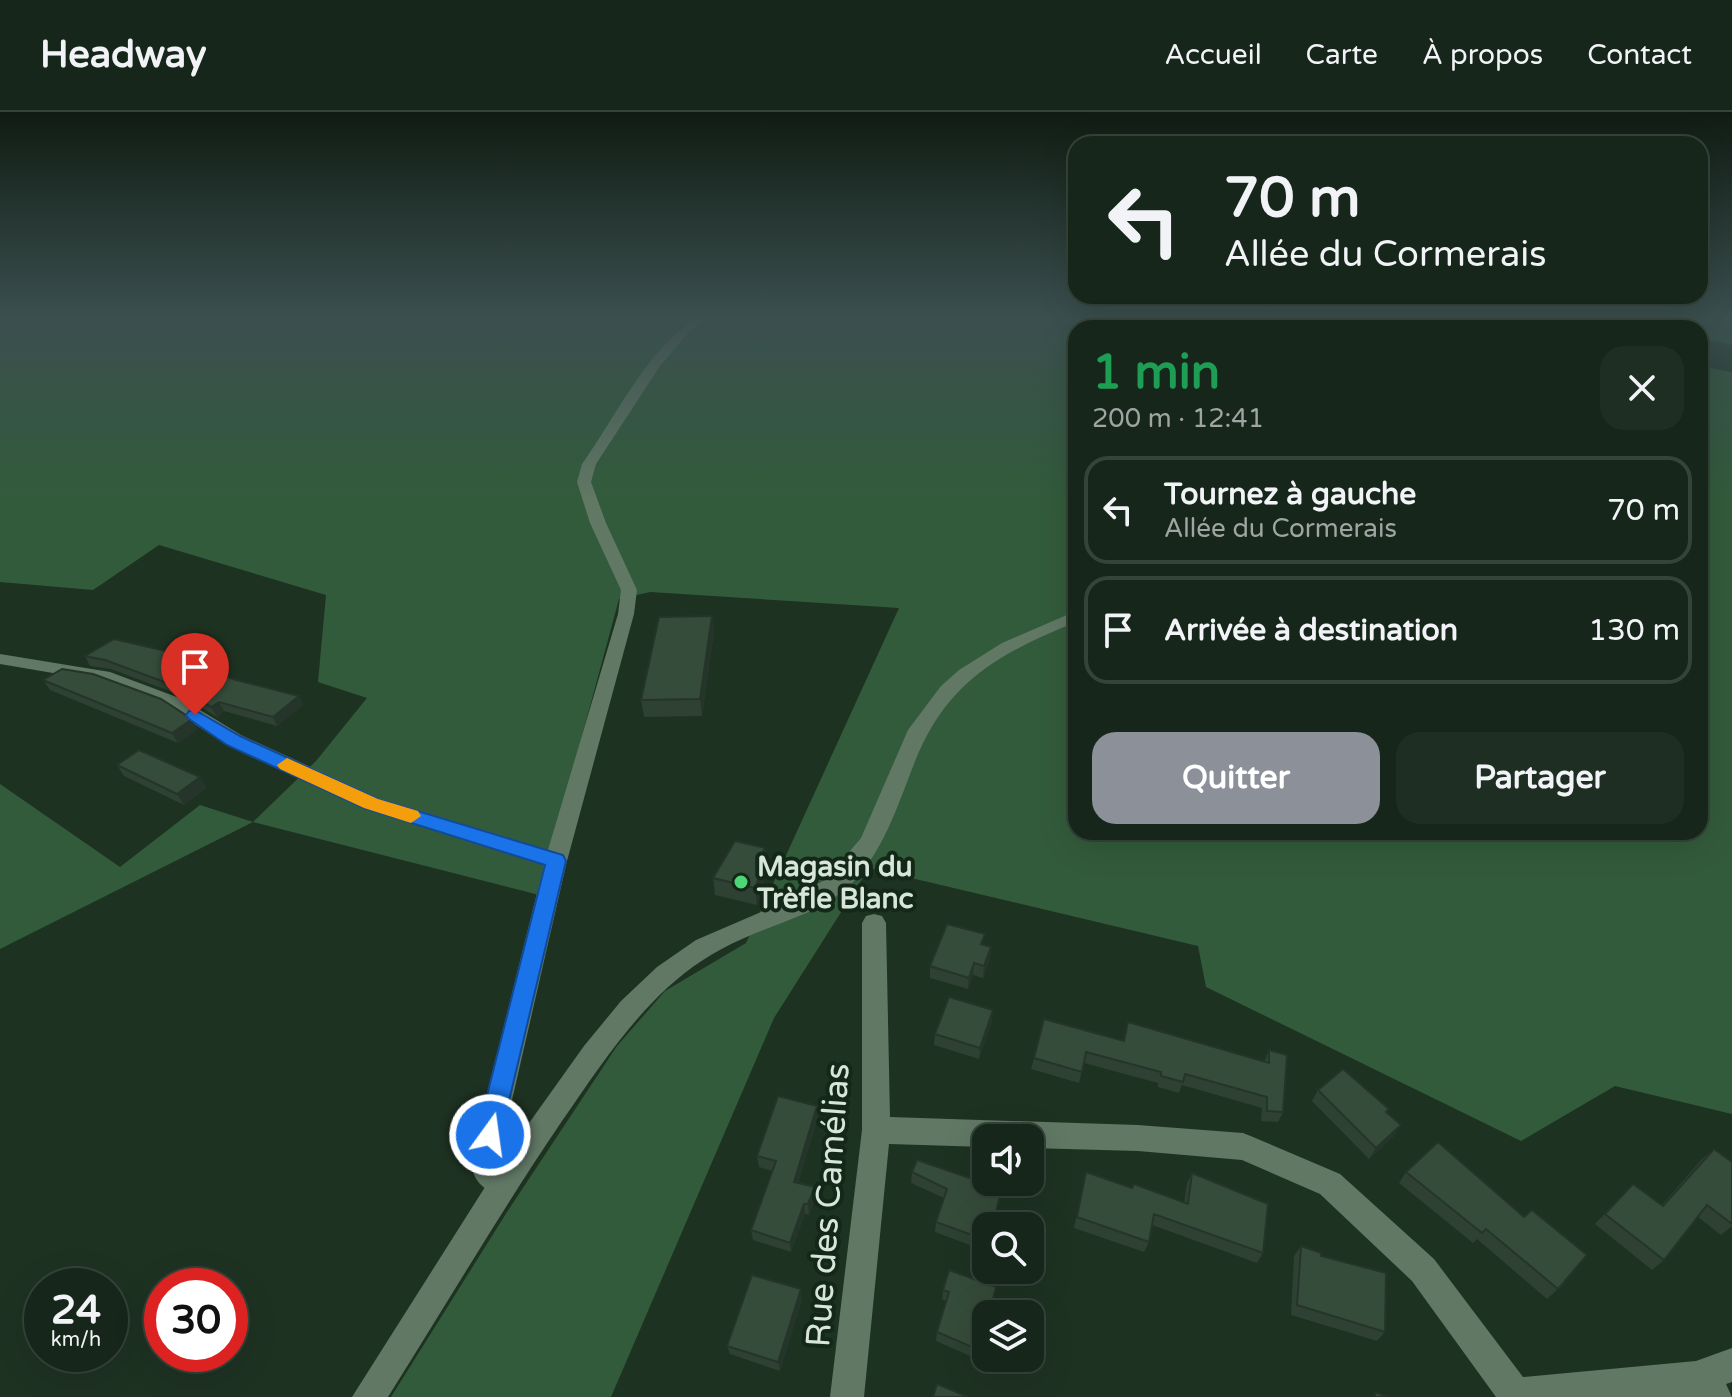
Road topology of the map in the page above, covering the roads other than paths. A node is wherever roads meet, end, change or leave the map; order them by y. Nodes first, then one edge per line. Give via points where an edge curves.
1 (646, 378) edge
2 (1068, 619) edge
3 (0, 659) edge
4 (556, 861) junction
5 (874, 923) dead end
6 (876, 1130) junction
7 (503, 1184) junction
8 (1732, 1365) edge
9 (1706, 1387) edge
10 (1517, 1396) edge
11 (369, 1397) edge
12 (847, 1397) edge

1 - 4 street via 589,464 584,482 629,590 607,689
2 - 7 street via 1021,638 944,693 919,729 877,832 843,879 701,949 645,993 606,1035
3 - 4 street via 104,676 175,703 234,740 371,803
4 - 7 street via 484,1169
5 - 6 street, Rue des Camélias
6 - 10 street via 1138,1138 1243,1147 1330,1184 1423,1270
6 - 12 street, Rue des Camélias
7 - 11 street
8 - 9 street
9 - 10 street

